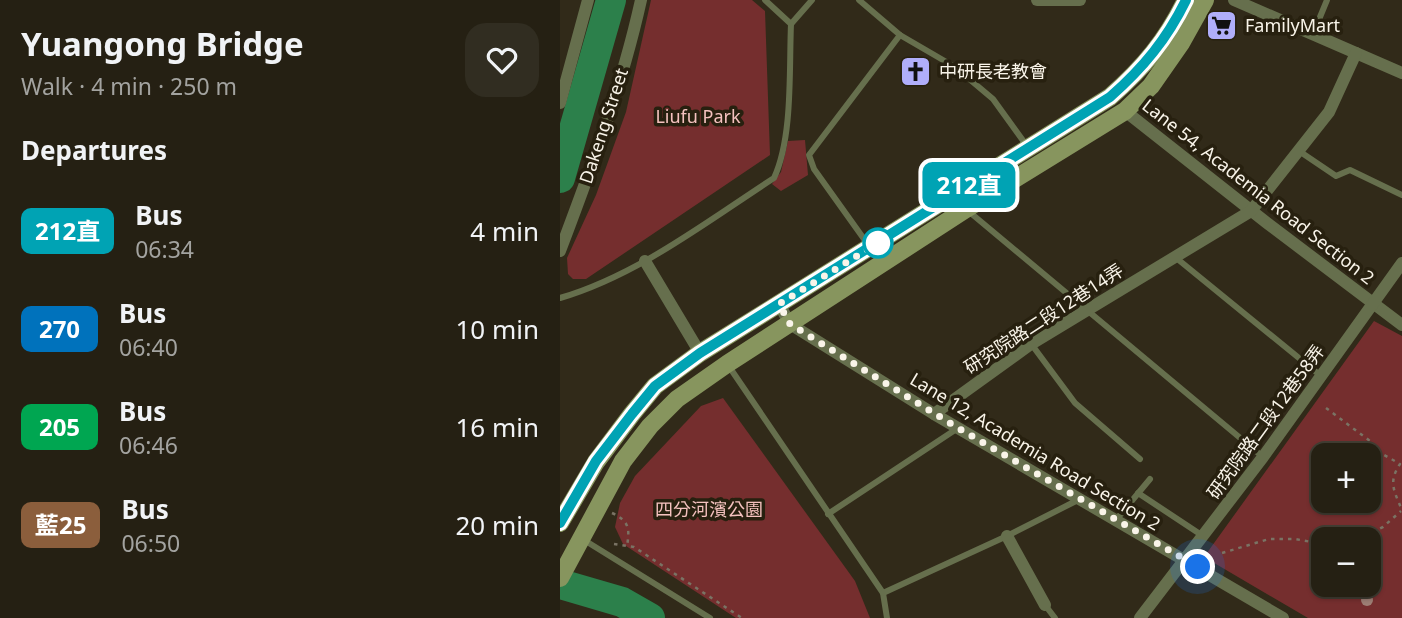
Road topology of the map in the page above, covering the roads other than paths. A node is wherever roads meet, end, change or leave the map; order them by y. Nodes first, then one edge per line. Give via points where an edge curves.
1 (588, 0) edge
2 (641, 0) edge
3 (765, 0) edge
4 (812, 0) edge
5 (859, 0) edge
6 (1037, 0) edge
7 (1080, 0) edge
8 (1205, 0) edge
9 (1234, 0) edge
10 (1327, 0) edge
11 (1184, 1) edge
12 (791, 24) junction
13 (1313, 34) junction
14 (901, 35) junction
15 (1356, 53) junction
16 (1402, 73) edge
17 (560, 103) edge
18 (1125, 111) junction
19 (1029, 149) junction
20 (1298, 151) junction
21 (1402, 195) edge
22 (966, 209) junction
23 (1251, 211) junction
24 (870, 248) junction
25 (560, 251) edge
26 (1175, 257) junction
27 (645, 261) junction
28 (1402, 263) edge
29 (560, 298) edge
30 (779, 304) junction
31 (1374, 304) junction
32 (1088, 310) junction
33 (790, 324) junction
34 (1402, 325) edge
35 (1031, 344) junction
36 (700, 353) junction
37 (727, 364) junction
38 (1321, 376) junction
39 (934, 414) junction
40 (958, 428) junction
41 (1263, 457) junction
42 (1140, 459) dead end
43 (1150, 479) dead end
44 (1138, 493) junction
45 (1080, 499) junction
46 (828, 514) junction
47 (1115, 521) junction
48 (560, 523) edge
49 (560, 534) edge
50 (1007, 536) junction
51 (1203, 536) junction
52 (581, 539) junction
53 (1185, 559) junction
54 (565, 570) edge
55 (883, 593) junction
56 (1045, 606) joint
57 (710, 618) edge
58 (887, 618) edge
59 (1055, 618) edge
60 (1140, 618) edge
61 (1283, 618) edge

1 - 17 street
2 - 25 street, Dakeng Street via 626,62
3 - 12 lane
4 - 12 lane
5 - 14 lane
6 - 7 street
8 - 18 main road via 1159,75
9 - 13 street
10 - 13 lane
11 - 19 main road via 1169,34 1142,69 1110,97
12 - 27 lane via 786,131 782,161 774,178
13 - 15 street
14 - 19 lane via 955,67 993,99
14 - 24 lane via 809,155
15 - 16 street
15 - 20 street, 研究院路二段12巷14弄 via 1329,112
18 - 22 main road
18 - 23 street, Lane 54, Academia Road Section 2
19 - 24 main road
20 - 21 lane via 1336,176 1350,170
20 - 23 street, 研究院路二段12巷14弄
22 - 32 lane
22 - 33 main road
23 - 26 street, 研究院路二段12巷14弄
23 - 31 street, Lane 54, Academia Road Section 2
24 - 30 main road
26 - 32 street, 研究院路二段12巷14弄
26 - 38 lane
27 - 29 lane
27 - 36 street
28 - 31 street, 研究院路二段12巷58弄
30 - 33 street, Lane 12, Academia Road Section 2
30 - 36 main road
31 - 34 street, Lane 54, Academia Road Section 2
31 - 38 street, 研究院路二段12巷58弄
32 - 35 street, 研究院路二段12巷14弄
32 - 41 lane
33 - 37 main road
33 - 39 street, Lane 12, Academia Road Section 2
35 - 39 street, 研究院路二段12巷14弄
35 - 42 lane via 1075,402
36 - 48 main road via 655,386 596,461
37 - 46 lane
37 - 52 main road via 677,398 650,426 623,461
38 - 41 street, 研究院路二段12巷58弄
39 - 40 street, Lane 12, Academia Road Section 2
40 - 45 street, Lane 12, Academia Road Section 2
40 - 46 lane
41 - 51 street, 研究院路二段12巷58弄
43 - 44 lane
44 - 47 lane
44 - 51 lane
45 - 47 street, Lane 12, Academia Road Section 2
45 - 50 lane
46 - 55 lane
47 - 53 street, Lane 12, Academia Road Section 2
49 - 52 main road
50 - 55 lane
50 - 56 street
51 - 53 street, 研究院路二段12巷58弄
52 - 54 main road
52 - 57 lane
53 - 60 street, 研究院路二段12巷58弄
53 - 61 street, Lane 12, Academia Road Section 2
55 - 58 lane
56 - 59 lane

